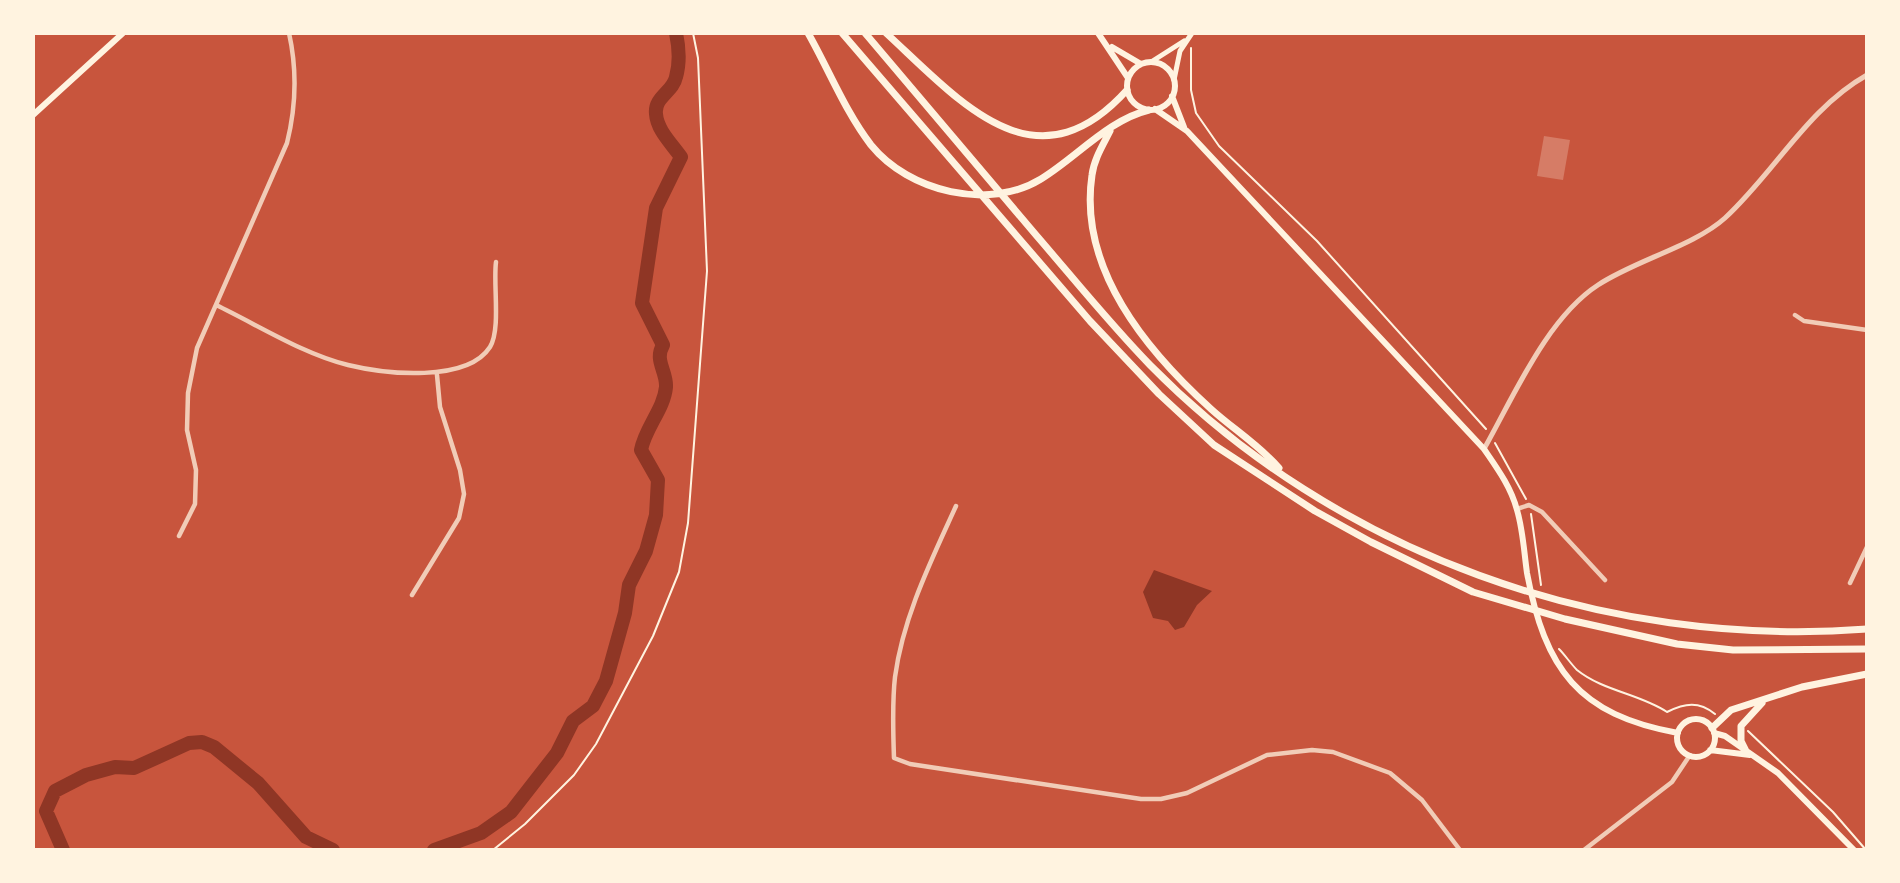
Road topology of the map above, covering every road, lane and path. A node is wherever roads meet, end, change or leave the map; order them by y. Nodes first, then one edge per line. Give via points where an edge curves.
1 (123, 33) edge
2 (289, 33) edge
3 (693, 33) edge
4 (808, 33) edge
5 (842, 33) edge
6 (865, 33) edge
7 (886, 33) edge
8 (1098, 33) edge
9 (1192, 33) edge
10 (1105, 41) junction
11 (1151, 62) junction
12 (1141, 64) junction
13 (1867, 75) edge
14 (1128, 78) junction
15 (1174, 80) junction
16 (1127, 90) junction
17 (1172, 96) junction
18 (1152, 109) junction
19 (33, 115) edge
20 (1112, 127) junction
21 (1186, 131) junction
22 (496, 262) dead end
23 (216, 304) junction
24 (1795, 315) dead end
25 (1867, 330) edge
26 (437, 374) junction
27 (1484, 449) junction
28 (1289, 479) junction
29 (956, 506) dead end
30 (1517, 509) junction
31 (179, 536) dead end
32 (1867, 547) edge
33 (1605, 580) dead end
34 (1850, 583) dead end
35 (412, 595) dead end
36 (1867, 629) edge
37 (1867, 649) edge
38 (1867, 674) edge
39 (1765, 700) junction
40 (1741, 728) junction
41 (1713, 731) junction
42 (1678, 733) junction
43 (1745, 749) junction
44 (1710, 750) junction
45 (1690, 755) junction
46 (1755, 757) junction
47 (493, 850) edge
48 (1460, 850) edge
49 (1584, 850) edge
50 (1854, 850) edge
51 (1866, 850) edge

1 - 19 main road
2 - 23 street via 293,116 287,143
3 - 47 path via 698,58 707,271 688,523 678,572 653,636 596,744 574,775
4 - 20 highway via 853,120 873,148 914,178 936,187 979,195 1015,190 1038,181
5 - 37 highway via 1090,321 1159,394 1214,444 1257,475 1371,542 1473,592 1565,619 1677,644 1733,650
6 - 28 highway via 1151,366 1213,423
7 - 16 highway via 972,107 1017,134 1051,136 1080,130 1108,111
8 - 10 main road
9 - 11 main road
9 - 15 main road via 1180,51
10 - 12 main road
10 - 14 main road
11 - 12 main road
11 - 15 main road via 1167,68
12 - 14 main road
13 - 27 street via 1830,101 1723,220 1635,263 1570,307
14 - 16 main road
15 - 17 main road
16 - 18 main road via 1132,101
17 - 18 main road
17 - 21 main road
18 - 20 highway
18 - 21 main road
20 - 28 highway via 1096,159 1091,194 1101,257 1118,298 1165,363
21 - 27 main road
22 - 26 street via 491,346 473,364
23 - 26 street via 316,354 349,365
23 - 31 street via 197,348 188,393 195,504
24 - 25 street via 1804,321
26 - 35 street via 440,407 464,494 459,518
27 - 30 main road
28 - 36 highway via 1357,521 1432,558 1549,598 1682,626 1787,633
29 - 48 street via 901,645 895,679 894,758 1141,799 1187,793 1267,755 1333,752 1390,773 1422,800
30 - 33 street via 1529,505 1542,512
30 - 42 main road via 1539,627 1563,674 1603,708
32 - 34 street
38 - 39 highway
39 - 40 highway
39 - 41 highway via 1726,712
40 - 43 highway
40 - 51 path via 1833,812
41 - 42 main road via 1704,721 1691,720
41 - 43 main road
41 - 44 main road
42 - 45 main road via 1679,745
43 - 46 main road
44 - 45 main road
44 - 46 main road
45 - 49 street via 1672,782
46 - 50 main road via 1787,780

